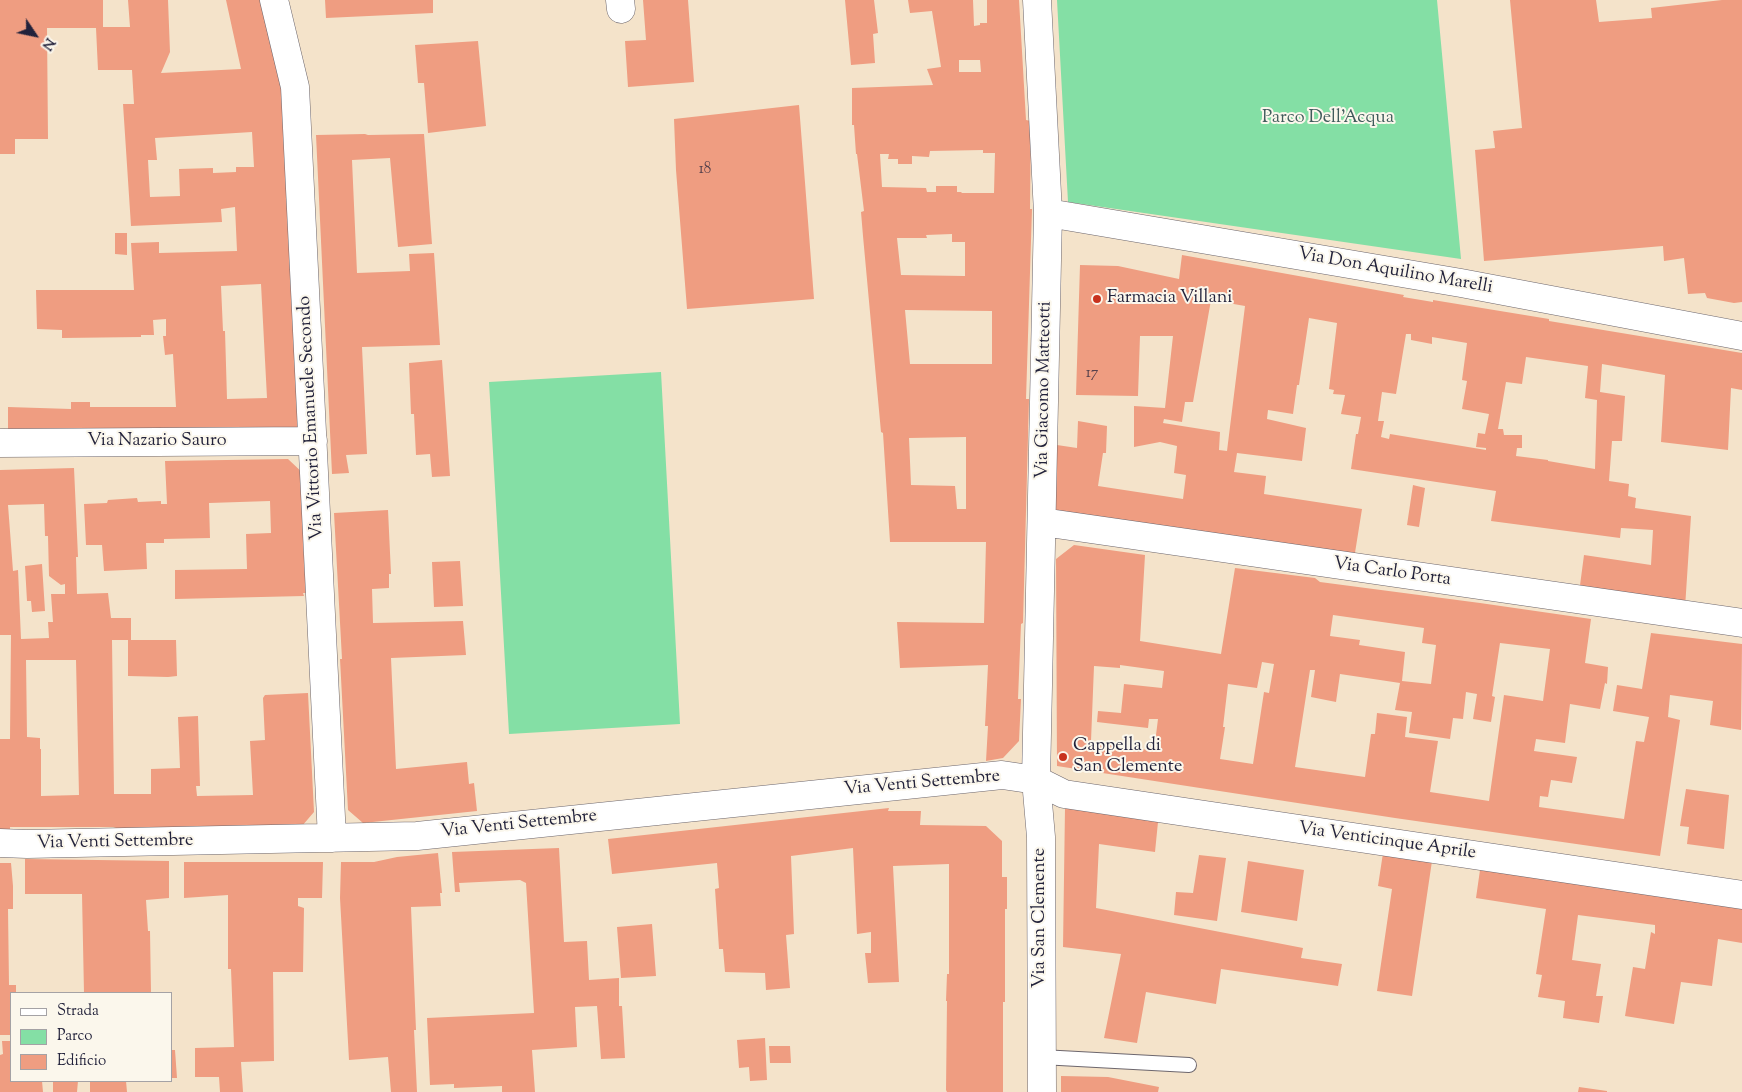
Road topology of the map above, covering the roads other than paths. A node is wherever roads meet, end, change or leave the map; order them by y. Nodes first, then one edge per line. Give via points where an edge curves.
1 (274, 0) edge
2 (1037, 0) edge
3 (1048, 213) junction
4 (1742, 336) edge
5 (313, 441) junction
6 (0, 442) edge
7 (1042, 522) junction
8 (1742, 624) edge
9 (1036, 780) junction
10 (332, 838) junction
11 (0, 843) edge
12 (1742, 895) edge
13 (1041, 1057) junction
14 (1189, 1065) dead end
15 (1042, 1092) edge

1 - 5 street, Via Vittorio Emanuele Secondo via 296,86
2 - 3 street, Via Giacomo Matteotti
3 - 4 street, Via Don Aquilino Marelli via 1461,283
3 - 7 street, Via Giacomo Matteotti
5 - 6 street, Via Nazario Sauro
5 - 10 street, Via Vittorio Emanuele Secondo
7 - 8 street, Via Carlo Porta
7 - 9 street, Via Giacomo Matteotti
9 - 10 street, Via Venti Settembre via 1002,775 417,836
9 - 12 street, Via Venticinque Aprile via 1064,794
9 - 13 street, Via San Clemente via 1041,837
10 - 11 street, Via Venti Settembre
13 - 14 lane
13 - 15 street, Via San Clemente

